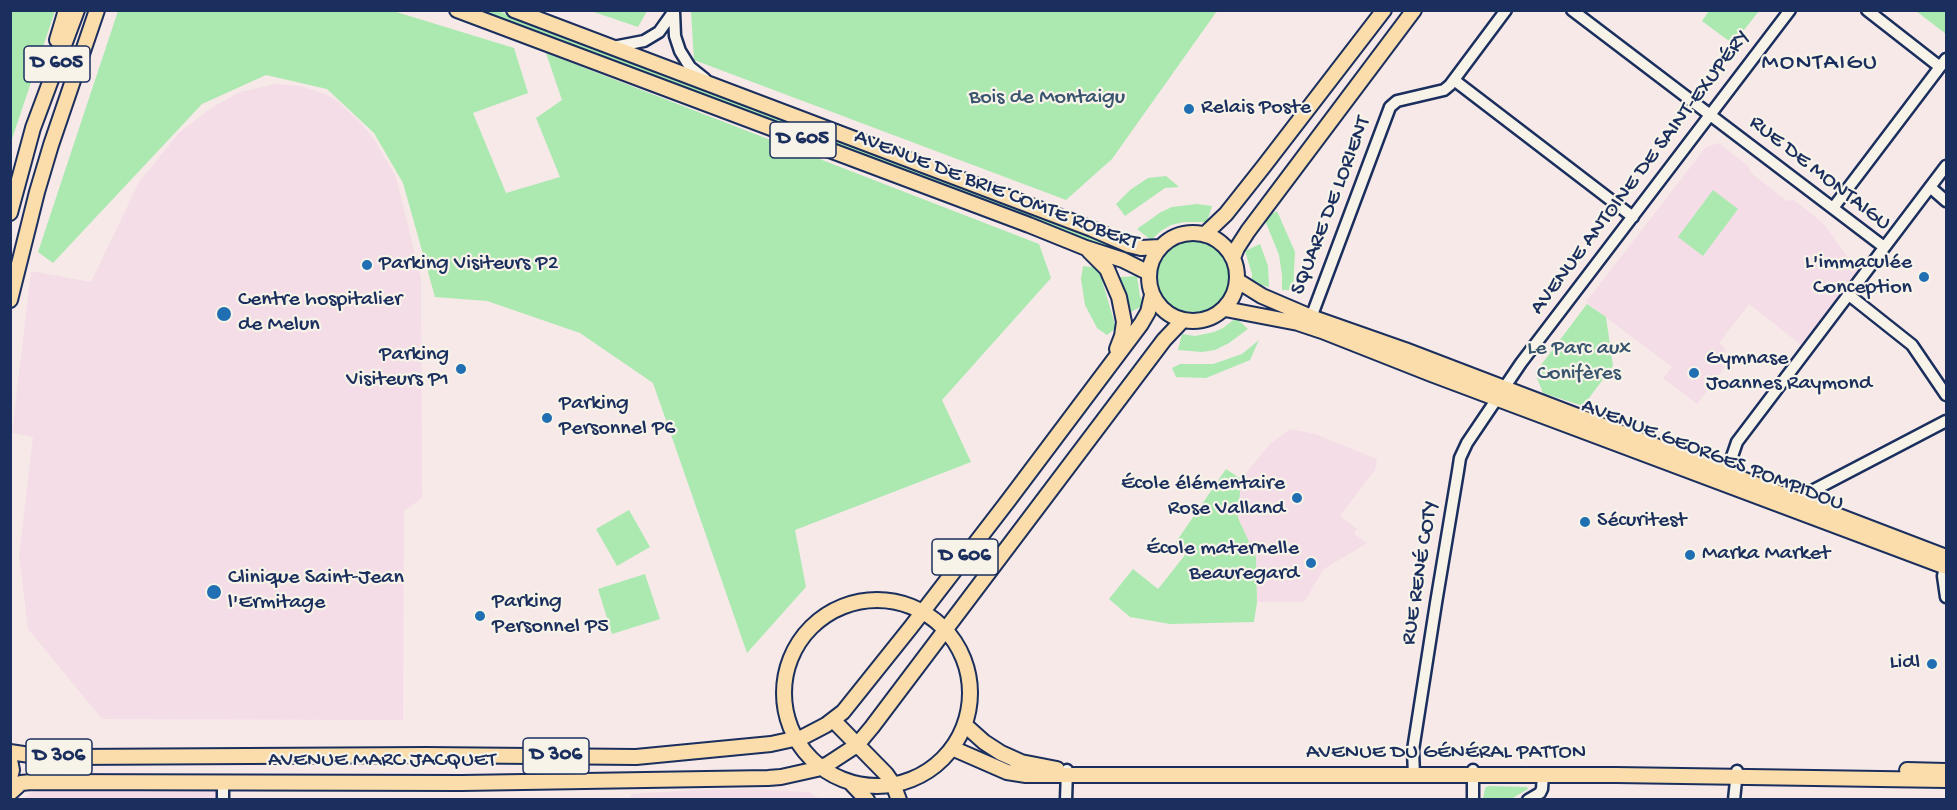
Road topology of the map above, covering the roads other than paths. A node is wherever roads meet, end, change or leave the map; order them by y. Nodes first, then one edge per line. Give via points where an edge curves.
1 (66, 10) edge
2 (77, 10) edge
3 (97, 10) edge
4 (457, 10) edge
5 (514, 10) edge
6 (1384, 10) edge
7 (1414, 10) edge
8 (1506, 10) edge
9 (1572, 10) edge
10 (1790, 10) edge
11 (1867, 10) edge
12 (674, 11) edge
13 (613, 47) junction
14 (1943, 63) edge
15 (1454, 80) junction
16 (712, 84) junction
17 (1710, 115) junction
18 (38, 117) junction
19 (1947, 166) edge
20 (1930, 187) junction
21 (1947, 201) edge
22 (1833, 208) junction
23 (10, 213) edge
24 (1633, 217) junction
25 (1205, 234) junction
26 (1160, 247) junction
27 (1884, 247) junction
28 (1086, 248) junction
29 (1233, 258) junction
30 (1149, 273) junction
31 (1238, 281) junction
32 (1152, 295) junction
33 (1849, 295) junction
34 (10, 300) edge
35 (1225, 309) junction
36 (1182, 321) junction
37 (1309, 322) junction
38 (1112, 362) junction
39 (1500, 393) junction
40 (1947, 395) edge
41 (1947, 421) edge
42 (1725, 478) junction
43 (1804, 508) junction
44 (1946, 563) edge
45 (1947, 597) edge
46 (833, 720) junction
47 (965, 725) junction
48 (803, 737) junction
49 (857, 745) junction
50 (952, 748) junction
51 (10, 753) edge
52 (10, 760) edge
53 (828, 764) junction
54 (1947, 771) edge
55 (1413, 772) junction
56 (1473, 772) junction
57 (1066, 773) junction
58 (1737, 774) junction
59 (1543, 775) junction
60 (10, 778) edge
61 (1947, 780) edge
62 (223, 782) junction
63 (10, 793) edge
64 (223, 800) edge
65 (867, 800) edge
66 (899, 800) edge
67 (1066, 800) edge
68 (1473, 800) edge
69 (1528, 800) edge
70 (1734, 800) edge

1 - 18 main road via 39,101
2 - 18 main road, D 605
3 - 34 main road, D 605 via 42,173
4 - 28 main road, AVENUE DE BRIE COMTE ROBERT / D 605
5 - 13 main road, AVENUE DE BRIE COMTE ROBERT / D 605
6 - 25 main road via 1226,213
7 - 29 main road via 1248,231
8 - 15 street
9 - 17 street, RUE DE MONTAIGU
10 - 17 street, AVENUE ANTOINE DE SAINT-EXUPÉRY
11 - 14 street
12 - 13 street via 659,32 644,41
12 - 16 street via 680,51 690,67
13 - 16 main road, AVENUE DE BRIE COMTE ROBERT / D 605
14 - 22 street
15 - 24 street
15 - 37 street, SQUARE DE LORIENT via 1444,90 1397,101 1390,107
16 - 26 main road, AVENUE DE BRIE COMTE ROBERT / D 605 via 1129,245
17 - 22 street, RUE DE MONTAIGU
17 - 24 street, AVENUE ANTOINE DE SAINT-EXUPÉRY
18 - 23 main road, D 605
19 - 20 street
20 - 21 street
20 - 27 street
22 - 27 street, RUE DE MONTAIGU
24 - 39 street, AVENUE ANTOINE DE SAINT-EXUPÉRY
25 - 26 main road via 1181,234
25 - 29 main road via 1217,239
26 - 30 main road
27 - 33 street, RUE DE MONTAIGU
28 - 30 main road, AVENUE DE BRIE COMTE ROBERT / D 605
28 - 38 main road via 1112,278 1124,314 1124,329
29 - 31 main road
30 - 32 main road
31 - 35 main road
31 - 37 main road, AVENUE GEORGES POMPIDOU
32 - 36 main road via 1159,307
32 - 38 main road, D 606 via 1141,324
33 - 40 street via 1912,345
33 - 42 street, RUE DE MONTAIGU via 1737,442
35 - 36 main road via 1200,321
35 - 37 main road, AVENUE GEORGES POMPIDOU
36 - 49 main road, D 606
37 - 39 main road, AVENUE GEORGES POMPIDOU via 1405,350
37 - 39 main road, AVENUE GEORGES POMPIDOU via 1431,374 1439,372
38 - 46 main road, D 606 via 911,627
39 - 42 main road, AVENUE GEORGES POMPIDOU
39 - 55 street, RUE RENÉ COTY via 1461,458 1413,750
41 - 43 street via 1812,491
42 - 43 main road, AVENUE GEORGES POMPIDOU
43 - 44 main road, AVENUE GEORGES POMPIDOU
44 - 45 street via 1943,576
46 - 48 main road, D 606
46 - 49 main road
47 - 50 main road
47 - 50 main road via 970,697 965,662 948,632 920,610 887,600 852,602 820,618 797,644 784,677 785,712 798,744 823,770 855,784 890,785 923,774
47 - 57 main road, AVENUE DU GÉNÉRAL PATTON via 1021,762
48 - 51 main road, AVENUE MARC JACQUET / D 306 via 771,744 636,757 43,757
48 - 53 main road
49 - 53 main road, D 606
49 - 66 main road via 886,774
50 - 57 main road, AVENUE DU GÉNÉRAL PATTON via 1007,772
52 - 60 main road
53 - 62 main road, AVENUE MARC JACQUET / D 306 via 768,778
53 - 65 main road
54 - 58 main road, AVENUE DU GÉNÉRAL PATTON
55 - 56 main road, AVENUE DU GÉNÉRAL PATTON
55 - 57 main road, AVENUE DU GÉNÉRAL PATTON
56 - 58 main road, AVENUE DU GÉNÉRAL PATTON
56 - 59 main road, AVENUE DU GÉNÉRAL PATTON
56 - 68 street
57 - 67 street
58 - 59 main road, AVENUE DU GÉNÉRAL PATTON
58 - 61 main road, AVENUE DU GÉNÉRAL PATTON
58 - 70 street
59 - 69 street via 1540,793
62 - 63 main road, AVENUE MARC JACQUET / D 306 via 32,782 21,783
62 - 64 street

